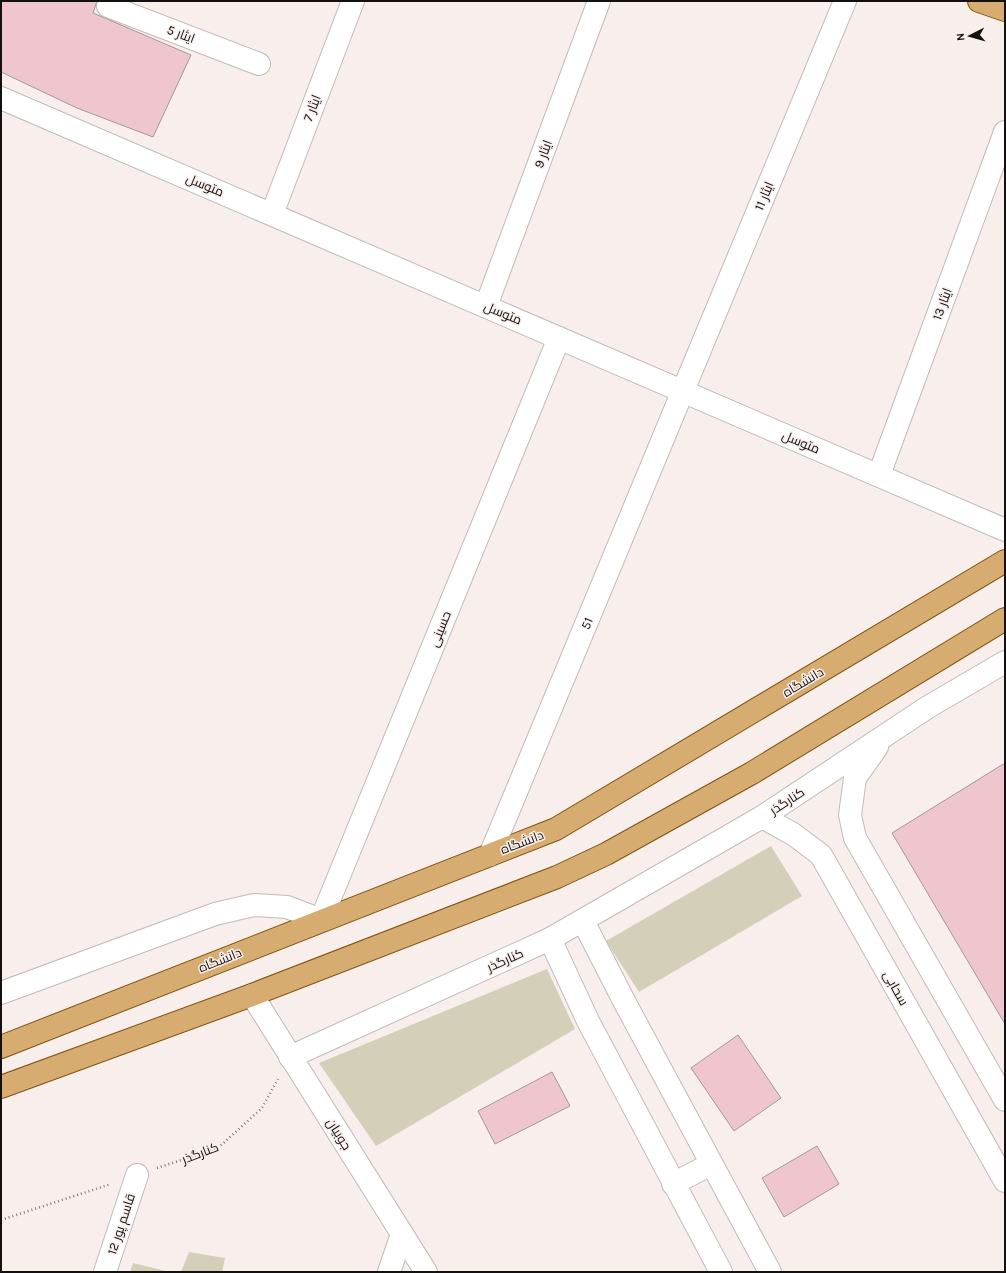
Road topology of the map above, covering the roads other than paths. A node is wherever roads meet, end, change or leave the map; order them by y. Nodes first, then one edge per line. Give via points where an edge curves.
1 (110, 1) edge
2 (353, 1) edge
3 (599, 1) edge
4 (845, 1) edge
5 (979, 1) edge
6 (1005, 10) edge
7 (259, 64) dead end
8 (1, 98) edge
9 (1005, 132) edge
10 (272, 214) junction
11 (486, 306) junction
12 (559, 338) junction
13 (682, 391) junction
14 (879, 475) junction
15 (1005, 530) edge
16 (1005, 561) edge
17 (1005, 619) edge
18 (1005, 662) edge
19 (885, 736) junction
20 (762, 817) junction
21 (490, 855) junction
22 (321, 920) junction
23 (583, 921) junction
24 (550, 940) junction
25 (1, 993) edge
26 (252, 995) junction
27 (1, 1047) edge
28 (290, 1057) junction
29 (1, 1087) edge
30 (1005, 1100) edge
31 (711, 1164) junction
32 (137, 1175) road end
33 (1005, 1181) edge
34 (673, 1184) junction
35 (402, 1234) junction
36 (105, 1272) edge
37 (389, 1272) edge
38 (426, 1272) edge
39 (721, 1272) edge
40 (770, 1272) edge

1 - 7 street, ایثار 5 via 108,6
2 - 10 street, ایثار 7
3 - 11 street, ایثار 9
4 - 13 street, ایثار 11
5 - 6 main road
8 - 10 street, متوسل
9 - 14 street, ایثار 13
10 - 11 street, متوسل
11 - 12 street, متوسل
12 - 13 street, متوسل
12 - 22 street, حسینی
13 - 14 street, متوسل
13 - 21 street, 51
14 - 15 street, متوسل
16 - 21 main road, دانشگاه via 556,829
17 - 26 main road via 752,773 606,854 557,877
18 - 19 street, کنارگذر via 928,707
19 - 20 street, کنارگذر
19 - 30 street via 855,778 850,815 855,838
20 - 23 street, کنارگذر
20 - 33 street, سحابی via 793,834 821,855
21 - 22 main road, دانشگاه
22 - 25 street via 287,907 254,905 215,914
22 - 27 main road, دانشگاه
23 - 24 street, کنارگذر
23 - 31 street
24 - 28 street, کنارگذر
24 - 34 street via 588,1021
26 - 28 street, جوبیان
26 - 29 main road
28 - 35 street, جوبیان
31 - 34 street
31 - 40 street
32 - 36 street, قاسم پور 12
34 - 39 street
35 - 37 street
35 - 38 street, جوبیان

